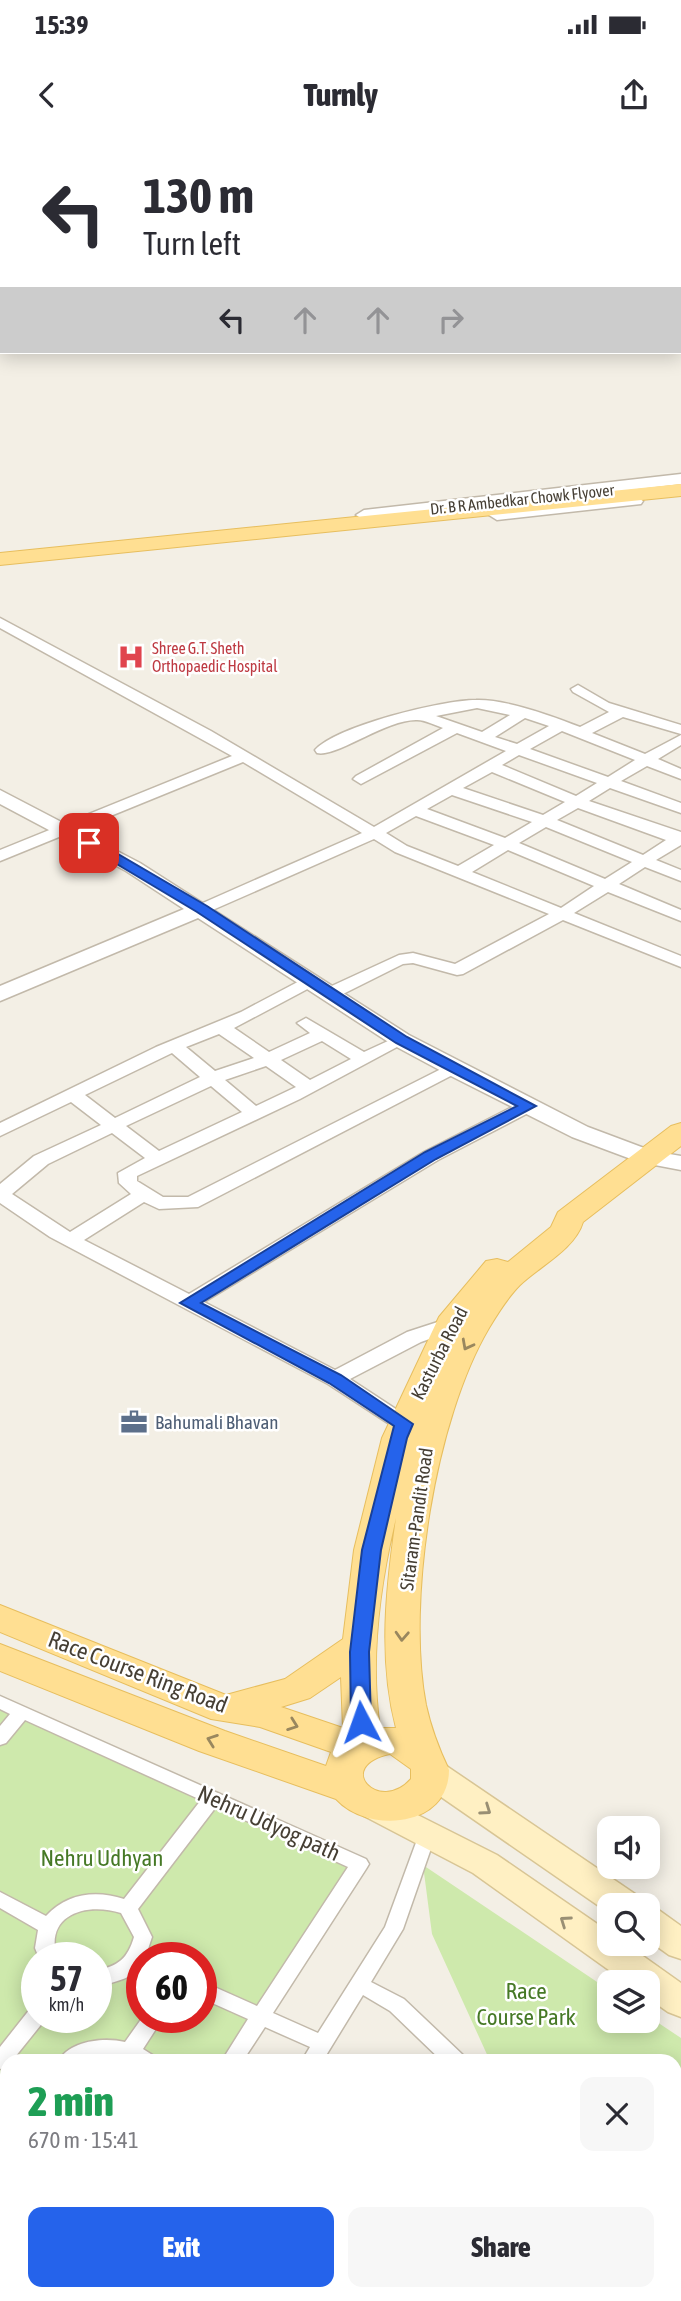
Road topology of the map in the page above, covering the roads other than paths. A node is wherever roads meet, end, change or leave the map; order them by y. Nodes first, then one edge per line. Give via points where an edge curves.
1 (681, 480) edge
2 (681, 493) edge
3 (370, 519) junction
4 (0, 551) edge
5 (0, 559) edge
6 (0, 622) edge
7 (578, 689) dead end
8 (621, 712) junction
9 (523, 713) junction
10 (419, 715) junction
11 (561, 725) junction
12 (455, 727) junction
13 (681, 730) edge
14 (580, 733) junction
15 (484, 737) junction
16 (681, 739) edge
17 (520, 749) junction
18 (322, 750) dead end
19 (244, 756) junction
20 (645, 761) junction
21 (491, 766) junction
22 (681, 774) edge
23 (361, 779) dead end
24 (610, 782) junction
25 (451, 789) junction
26 (0, 796) edge
27 (577, 802) junction
28 (681, 808) edge
29 (414, 810) junction
30 (545, 821) junction
31 (68, 831) junction
32 (375, 833) junction
33 (680, 839) edge
34 (506, 844) junction
35 (0, 856) edge
36 (642, 862) junction
37 (460, 872) junction
38 (681, 876) edge
39 (607, 884) junction
40 (202, 909) junction
41 (562, 914) junction
42 (681, 916) edge
43 (681, 944) edge
44 (664, 955) junction
45 (681, 962) edge
46 (309, 981) junction
47 (0, 994) edge
48 (329, 994) junction
49 (306, 1023) dead end
50 (221, 1027) junction
51 (323, 1034) junction
52 (401, 1040) junction
53 (174, 1046) junction
54 (362, 1058) junction
55 (268, 1059) junction
56 (454, 1069) junction
57 (213, 1078) junction
58 (309, 1087) junction
59 (73, 1095) junction
60 (528, 1106) junction
61 (254, 1113) junction
62 (115, 1126) junction
63 (0, 1130) edge
64 (681, 1132) edge
65 (157, 1157) junction
66 (647, 1157) junction
67 (681, 1163) edge
68 (144, 1194) junction
69 (4, 1200) edge
70 (569, 1218) junction
71 (70, 1240) junction
72 (188, 1303) junction
73 (450, 1324) junction
74 (335, 1379) junction
75 (417, 1427) junction
76 (0, 1618) edge
77 (360, 1645) junction
78 (0, 1657) edge
79 (0, 1702) edge
80 (224, 1709) junction
81 (22, 1712) junction
82 (0, 1738) edge
83 (361, 1745) junction
84 (425, 1762) junction
85 (361, 1797) junction
86 (213, 1798) junction
87 (427, 1835) junction
88 (608, 1893) edge
89 (0, 1899) edge
90 (128, 1908) junction
91 (48, 1926) junction
92 (660, 1930) edge
93 (44, 1942) edge
94 (142, 1942) edge
95 (681, 1945) edge
96 (359, 1984) junction
97 (217, 1996) edge
98 (681, 2003) edge
99 (23, 2033) edge
100 (143, 2033) edge
101 (322, 2044) junction
102 (130, 2051) junction
103 (6, 2054) edge
104 (82, 2054) edge
105 (135, 2054) edge
106 (236, 2054) edge
107 (316, 2054) edge
108 (449, 2054) edge

1 - 3 main road, Dr. B R Ambedkar Chowk Flyover
2 - 3 main road, Dr. B R Ambedkar Chowk Flyover
3 - 4 main road
3 - 5 main road
6 - 19 street
7 - 8 street
8 - 13 street
8 - 14 street
9 - 10 street via 477,704
9 - 11 street
9 - 15 street
10 - 12 street
10 - 18 street via 380,722
11 - 14 street
11 - 17 street
12 - 15 street
12 - 23 street
14 - 20 street
15 - 17 street
16 - 20 street
17 - 21 street
17 - 24 street
19 - 31 street
19 - 32 street
20 - 22 street
20 - 24 street
21 - 25 street
21 - 27 street
24 - 27 street
24 - 28 street
25 - 29 street
25 - 30 street
26 - 31 street
27 - 30 street
27 - 33 street
29 - 32 street
29 - 34 street
30 - 34 street
30 - 36 street
31 - 35 street
31 - 40 street
32 - 37 street via 401,849
32 - 40 street
33 - 36 street
34 - 37 street
34 - 39 street
36 - 38 street
36 - 39 street
37 - 41 street
39 - 41 street
39 - 42 street
40 - 46 street
40 - 47 street
41 - 44 street
41 - 48 street via 457,970 413,958 400,960
43 - 44 street
44 - 45 street
46 - 48 street
46 - 50 street
48 - 52 street
49 - 51 street
50 - 53 street
50 - 55 street
51 - 54 street
51 - 55 street
52 - 54 street
52 - 56 street
53 - 57 street
53 - 59 street
54 - 58 street
55 - 57 street
55 - 58 street
56 - 60 street
56 - 68 street via 191,1203 159,1203
57 - 61 street
57 - 62 street
58 - 61 street
59 - 62 street
59 - 63 street
60 - 66 street
60 - 72 street via 431,1156
61 - 65 street
62 - 65 street
62 - 69 street via 41,1160
64 - 66 main road, Sitaram-Pandit Road
65 - 68 street via 127,1172 128,1183
66 - 67 street
66 - 70 main road, Sitaram-Pandit Road
68 - 71 street
69 - 71 street
70 - 73 main road, Kasturba Road via 550,1225 509,1257
70 -> 75 main road, Sitaram-Pandit Road via 565,1231 501,1288
71 - 72 street
72 - 74 street
73 - 74 street via 414,1337
73 - 75 main road, Kasturba Road
74 - 75 street
75 - 77 main road, Kasturba Road via 398,1438 371,1550
75 -> 84 main road, Sitaram-Pandit Road via 401,1648 415,1737
76 - 80 main road, Race Course Ring Road
77 - 80 main road via 297,1689
77 - 83 main road, Kasturba Road
85 -> 78 main road, Race Course Ring Road
79 - 81 street, Nehru Udyog path
80 -> 83 main road, Race Course Ring Road via 262,1714
81 - 82 street
81 - 86 street, Nehru Udyog path
83 - 84 main road via 391,1740 407,1744
83 - 85 main road via 341,1769
84 - 85 main road via 430,1778 412,1801 395,1807
84 -> 88 main road
85 - 87 main road, Race Course Ring Road
86 - 90 street
86 - 106 street, Nehru Udyog path via 360,1864
87 - 96 street via 394,1929
98 -> 87 main road, Race Course Ring Road via 485,1864
89 - 91 street
90 - 91 street via 87,1902 67,1907
90 - 94 street via 138,1922
91 - 93 street
92 - 95 main road
96 - 101 street
96 - 108 street via 397,2005
97 - 101 street
99 - 103 street
100 - 102 street
101 - 107 street
102 - 104 street via 115,2046
102 - 105 street

